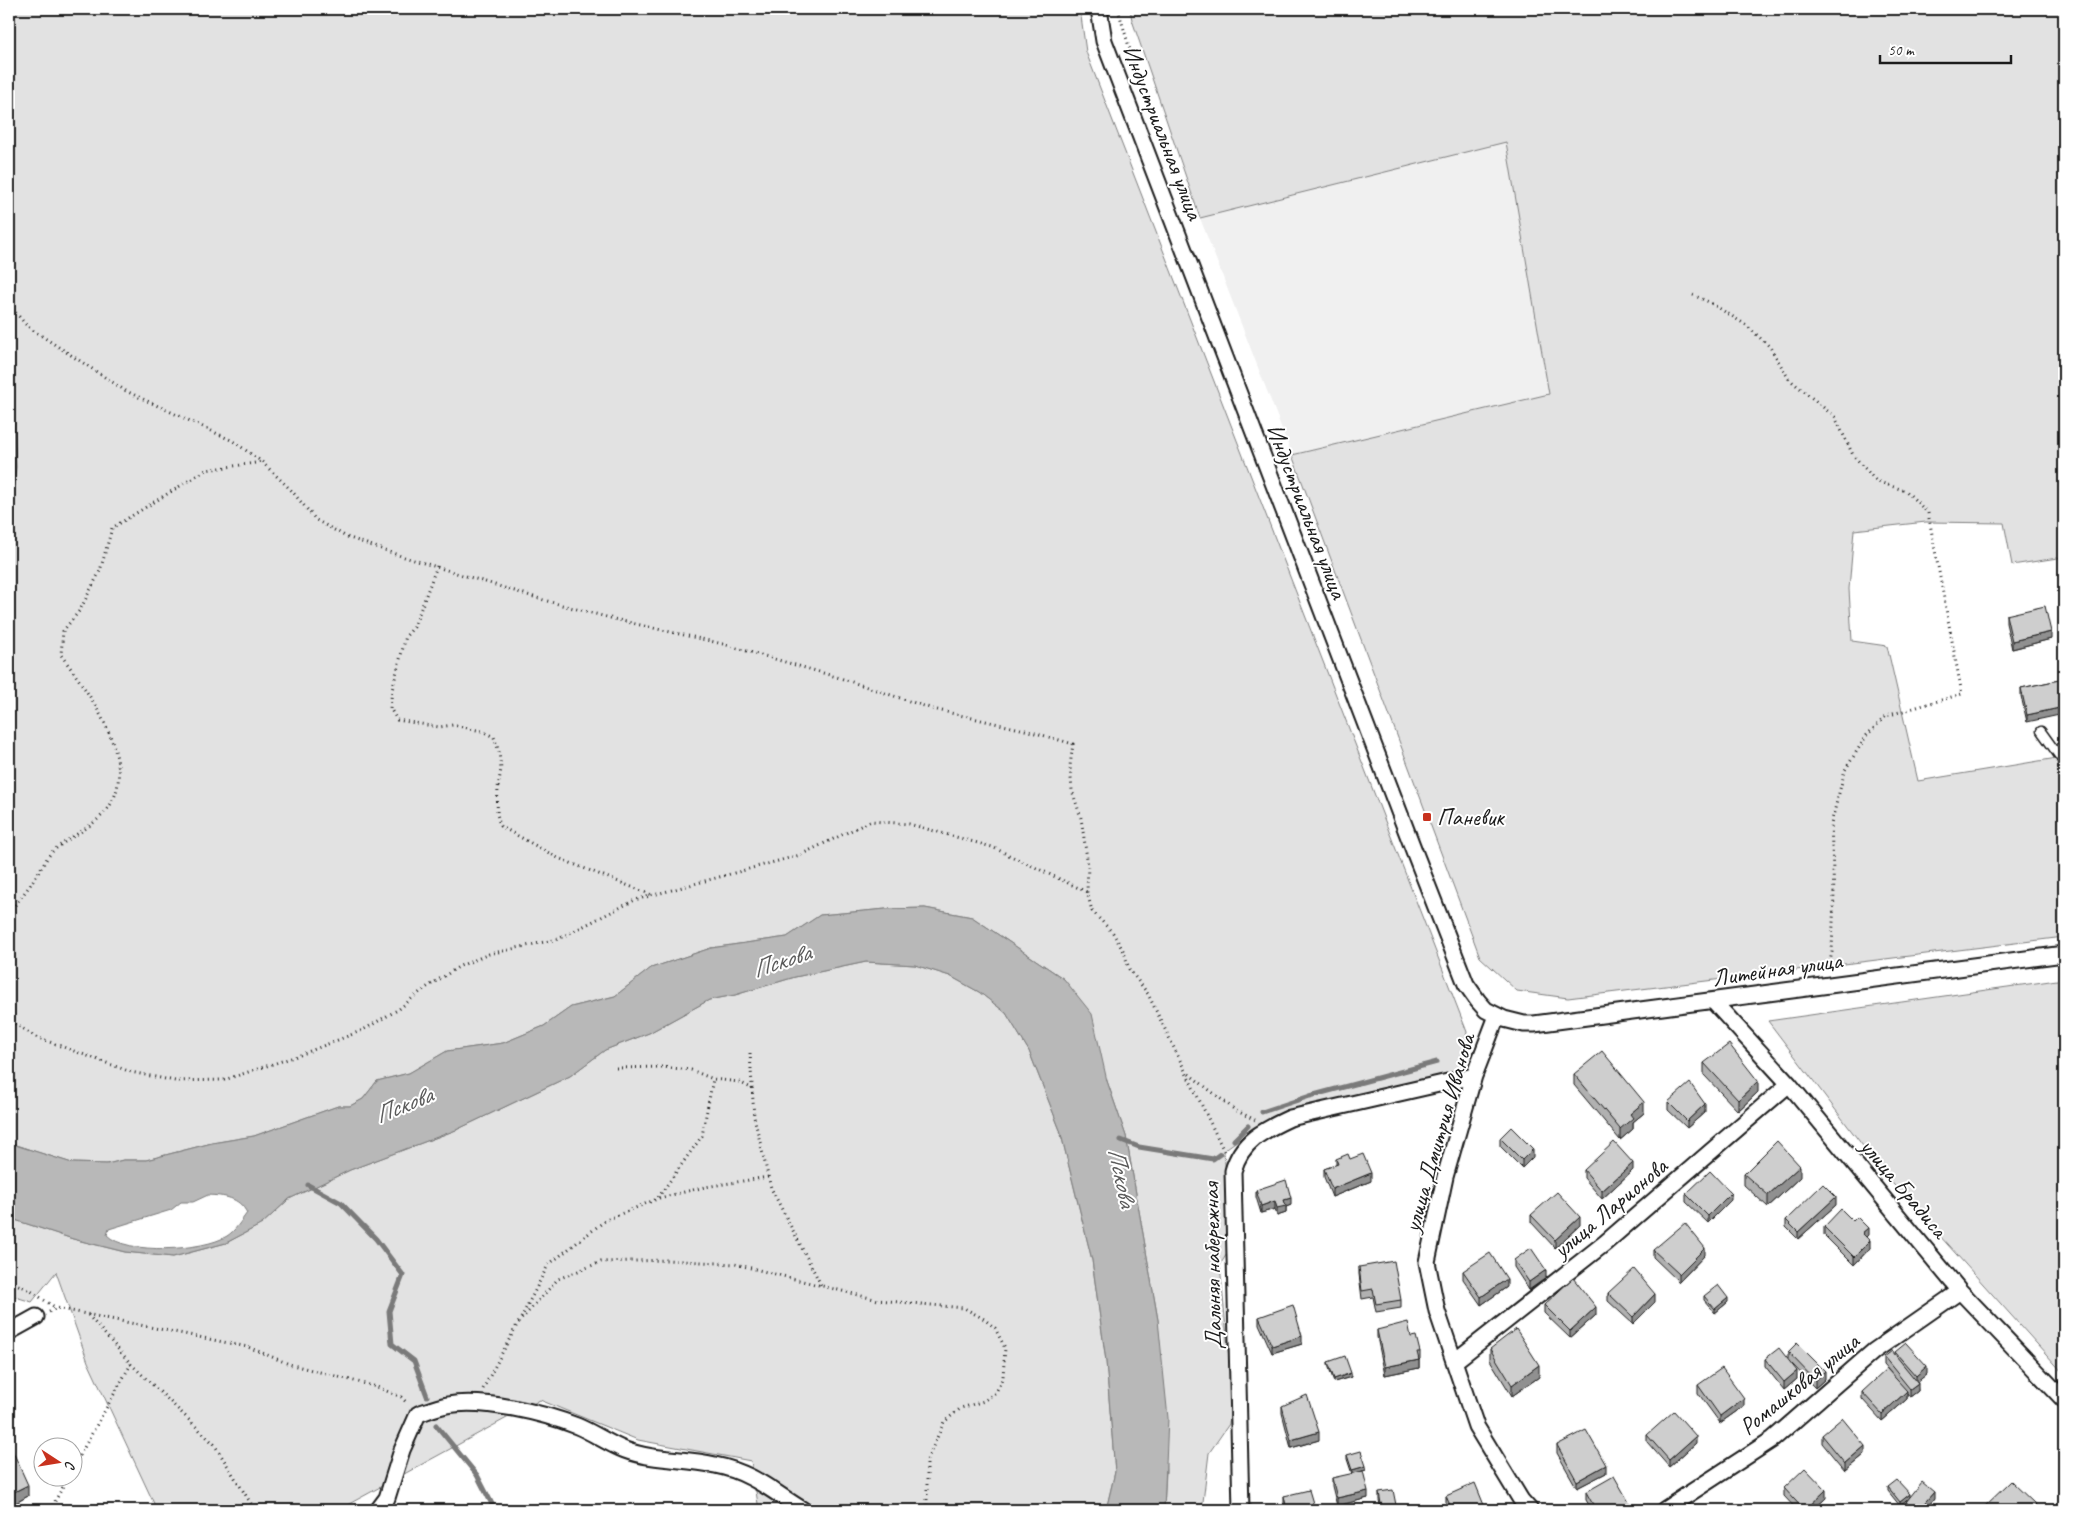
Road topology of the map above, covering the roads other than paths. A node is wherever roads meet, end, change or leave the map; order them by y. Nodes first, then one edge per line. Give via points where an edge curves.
1 (1099, 9) edge
2 (2041, 730) dead end
3 (2064, 763) edge
4 (2064, 954) edge
5 (1713, 1001) junction
6 (1497, 1016) junction
7 (1474, 1076) junction
8 (1789, 1084) junction
9 (1960, 1291) junction
10 (36, 1317) road end
11 (9, 1332) edge
12 (1455, 1361) junction
13 (2064, 1400) edge
14 (378, 1510) edge
15 (803, 1510) edge
16 (1241, 1510) edge
17 (1530, 1510) edge
18 (1664, 1510) edge

1 - 6 street, Индустриальная улица via 1104,41 1466,984 1486,1010
2 - 3 lane
4 - 5 street, Литейная улица
5 - 6 street, Литейная улица via 1534,1024
5 - 8 street, улица Брадиса
6 - 7 street, улица Дмитрия Иванова
7 - 12 street, улица Дмитрия Иванова via 1445,1177 1427,1262 1437,1311
7 - 16 street, Дальняя набережная via 1290,1118 1262,1131 1245,1146 1236,1160 1233,1171
8 - 9 street, улица Брадиса
8 - 12 street, улица Ларионова via 1605,1243
9 - 13 street, улица Брадиса
9 - 18 street, Ромашковая улица via 1874,1351 1773,1439
10 - 11 street
12 - 17 street, улица Дмитрия Иванова via 1476,1426
14 - 15 street via 388,1498 402,1450 418,1414 447,1405 474,1403 525,1410 577,1426 626,1450 735,1470 775,1490

